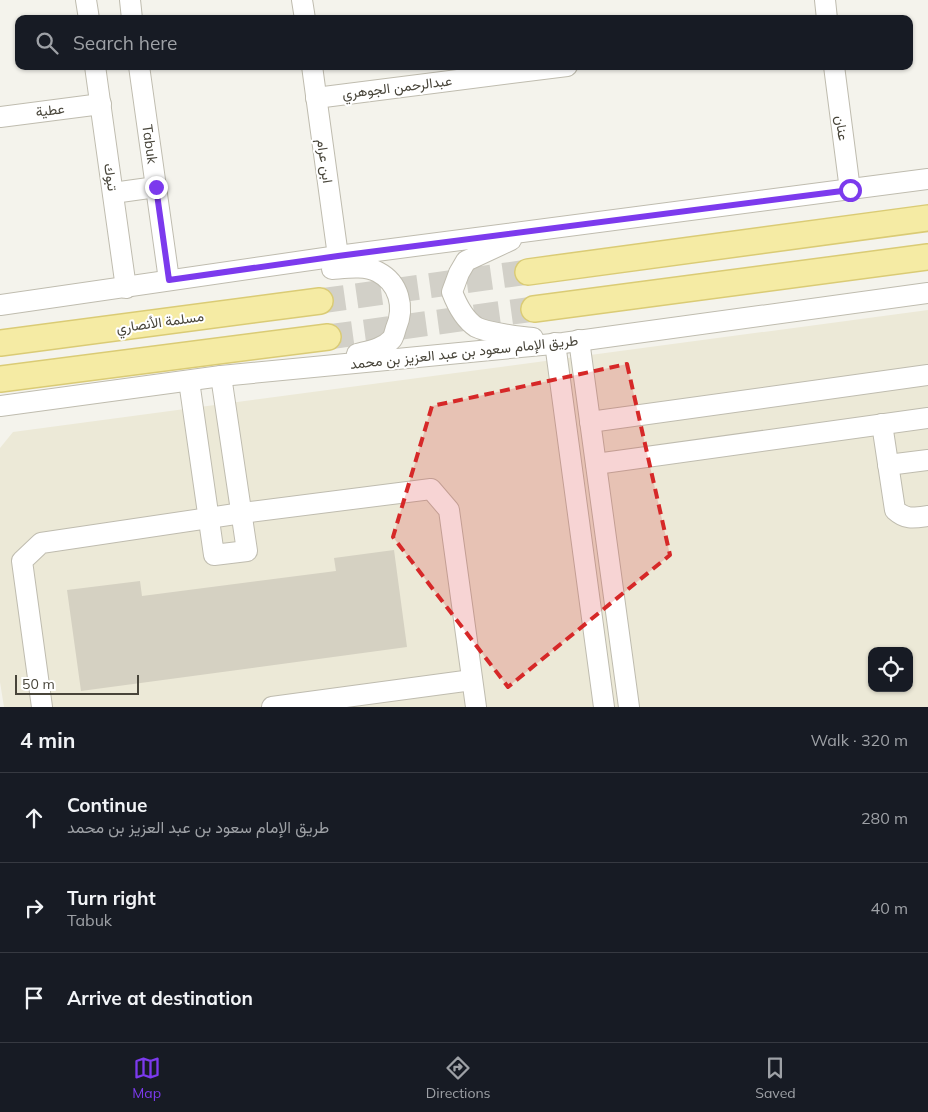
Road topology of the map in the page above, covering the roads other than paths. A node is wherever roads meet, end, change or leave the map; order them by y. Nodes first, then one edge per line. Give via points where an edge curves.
1 (86, 0) edge
2 (130, 0) edge
3 (302, 0) edge
4 (825, 0) edge
5 (88, 15) edge
6 (132, 15) edge
7 (304, 15) edge
8 (827, 15) edge
9 (96, 70) edge
10 (140, 70) edge
11 (312, 70) edge
12 (536, 70) edge
13 (835, 70) edge
14 (316, 98) junction
15 (101, 104) junction
16 (0, 117) edge
17 (928, 179) edge
18 (156, 187) junction
19 (850, 190) junction
20 (113, 194) junction
21 (928, 218) edge
22 (531, 231) junction
23 (338, 256) junction
24 (928, 257) edge
25 (237, 270) junction
26 (528, 272) tunnel mouth
27 (169, 280) junction
28 (126, 288) junction
29 (928, 293) edge
30 (320, 301) tunnel mouth
31 (0, 305) edge
32 (534, 309) tunnel mouth
33 (328, 337) tunnel mouth
34 (566, 342) junction
35 (0, 343) edge
36 (299, 368) junction
37 (221, 376) junction
38 (928, 376) edge
39 (0, 379) edge
40 (188, 381) junction
41 (0, 406) edge
42 (928, 418) edge
43 (590, 422) junction
44 (882, 424) junction
45 (928, 460) edge
46 (596, 464) junction
47 (888, 465) junction
48 (242, 513) junction
49 (928, 516) edge
50 (209, 518) junction
51 (472, 680) junction
52 (42, 707) edge
53 (272, 707) edge
54 (476, 707) edge
55 (604, 707) edge
56 (629, 707) edge

1 - 5 street
2 - 6 street
3 - 7 street
4 - 8 street
9 - 15 street, تبوك
10 - 18 street, Tabuk
11 - 14 street, ابن عرام
12 - 14 street, عبدالرحمن الجوهري
13 - 19 street, عنان
14 - 23 street, ابن عرام
15 - 16 street, عطية
15 - 20 street, تبوك
17 - 19 street
18 - 20 street
18 - 27 street, Tabuk
19 - 22 street
20 - 28 street, تبوك
21 - 26 main road
22 - 23 street
22 - 34 street via 466,261 452,292 458,307 477,327
23 - 25 street
24 - 32 main road
25 - 27 street
25 - 36 street via 356,267 377,271 392,282 401,300 400,319 393,338 380,348
27 - 28 street
28 - 31 street
29 - 34 street, طريق الإمام سعود بن عبد العزيز بن محمد
30 - 35 main road, مسلمة الأنصاري
33 - 39 main road
34 - 36 street, طريق الإمام سعود بن عبد العزيز بن محمد
34 - 43 street
34 - 55 street
36 - 37 street, طريق الإمام سعود بن عبد العزيز بن محمد
37 - 40 street, طريق الإمام سعود بن عبد العزيز بن محمد
37 - 48 street
38 - 43 street
40 - 41 street, طريق الإمام سعود بن عبد العزيز بن محمد
40 - 50 street
42 - 44 street
43 - 46 street
44 - 46 street
44 - 47 street
45 - 47 street
46 - 56 street
47 - 49 street via 895,510 910,519
48 - 50 street
48 - 50 street via 247,551 214,555
48 - 51 street via 431,489 449,510
50 - 52 street via 41,543 22,561
51 - 53 street
51 - 54 street

